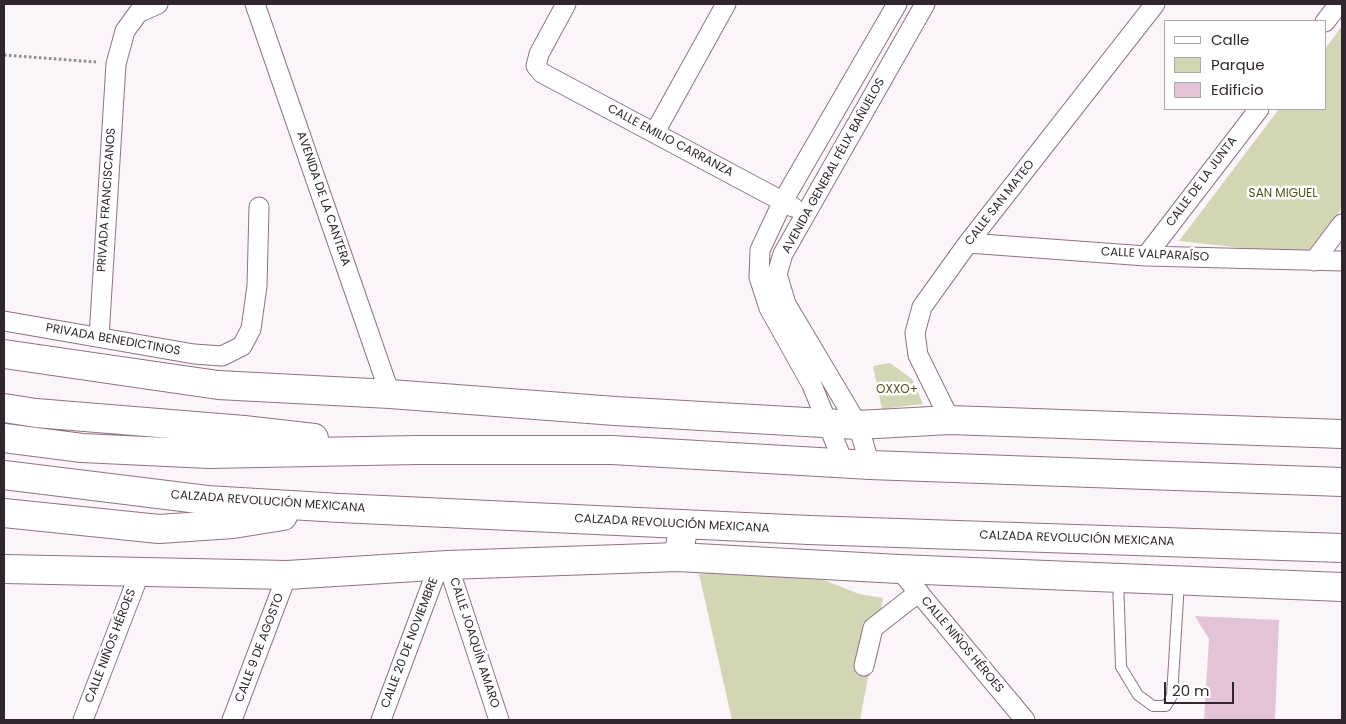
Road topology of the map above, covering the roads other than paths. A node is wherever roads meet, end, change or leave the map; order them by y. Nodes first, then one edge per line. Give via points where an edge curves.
1 (158, 4) edge
2 (255, 4) edge
3 (566, 4) edge
4 (726, 4) edge
5 (897, 4) edge
6 (926, 4) edge
7 (1155, 4) edge
8 (1339, 4) edge
9 (1326, 21) edge
10 (1258, 110) edge
11 (655, 132) junction
12 (783, 201) junction
13 (259, 207) dead end
14 (806, 214) junction
15 (1342, 224) edge
16 (968, 244) junction
17 (1146, 256) junction
18 (1314, 261) junction
19 (1342, 262) edge
20 (768, 276) junction
21 (4, 321) edge
22 (99, 337) junction
23 (4, 354) edge
24 (390, 394) junction
25 (4, 408) edge
26 (950, 420) junction
27 (830, 424) junction
28 (858, 425) junction
29 (1342, 434) edge
30 (4, 438) edge
31 (417, 450) junction
32 (857, 464) junction
33 (4, 475) edge
34 (1342, 482) edge
35 (340, 508) junction
36 (4, 513) edge
37 (684, 525) junction
38 (1342, 548) edge
39 (678, 557) junction
40 (444, 565) junction
41 (4, 568) edge
42 (899, 569) junction
43 (140, 572) junction
44 (288, 575) junction
45 (1118, 578) junction
46 (1180, 581) junction
47 (1342, 587) edge
48 (919, 592) junction
49 (864, 666) dead end
50 (1020, 719) edge
51 (83, 720) edge
52 (232, 720) edge
53 (381, 720) edge
54 (499, 720) edge

1 - 22 street, PRIVADA FRANCISCANOS via 138,13 125,31 116,64
2 - 24 street, AVENIDA DE LA CANTERA
3 - 11 street, CALLE EMILIO CARRANZA via 539,54 536,66 542,73
4 - 11 street
5 - 12 street, AVENIDA GENERAL FÉLIX BAÑUELOS
6 - 14 street, AVENIDA GENERAL FÉLIX BAÑUELOS
7 - 16 street, CALLE SAN MATEO
8 - 9 street
10 - 17 street, CALLE DE LA JUNTA
11 - 12 street, CALLE EMILIO CARRANZA
12 - 14 street, CALLE EMILIO CARRANZA
12 - 20 street, AVENIDA GENERAL FÉLIX BAÑUELOS via 760,250
13 - 22 street, PRIVADA BENEDICTINOS via 257,286 251,329 242,346 222,356
14 - 20 street, AVENIDA GENERAL FÉLIX BAÑUELOS
15 - 18 street
16 - 17 street, CALLE VALPARAÍSO
16 - 26 street, CALLE SAN MATEO via 922,307 915,333 918,355
17 - 18 street, CALLE VALPARAÍSO
18 - 19 street, CALLE VALPARAÍSO
20 - 27 street, AVENIDA GENERAL FÉLIX BAÑUELOS via 769,308
20 - 28 street, AVENIDA GENERAL FÉLIX BAÑUELOS
21 - 22 street, PRIVADA BENEDICTINOS
23 - 24 main road via 218,385
24 - 27 main road
25 - 31 main road
26 - 28 main road
26 - 29 main road
27 - 28 main road
27 - 32 street, AVENIDA GENERAL FÉLIX BAÑUELOS
28 - 32 street, AVENIDA GENERAL FÉLIX BAÑUELOS
30 - 31 main road via 82,448 209,454
31 - 32 main road via 612,450
32 - 34 main road
33 - 35 main road, CALZADA REVOLUCIÓN MEXICANA via 207,500
35 - 36 main road via 233,524 160,529
35 - 37 main road, CALZADA REVOLUCIÓN MEXICANA
37 - 38 main road, CALZADA REVOLUCIÓN MEXICANA
37 - 39 main road
39 - 40 main road
39 - 42 main road
40 - 44 main road
40 - 53 street, CALLE 20 DE NOVIEMBRE
40 - 54 street, CALLE JOAQUÍN AMARO
41 - 43 main road
42 - 45 main road
42 - 48 street, CALLE NIÑOS HÉROES
43 - 44 main road
43 - 51 street, CALLE NIÑOS HÉROES
44 - 52 street, CALLE 9 DE AGOSTO
45 - 46 main road
45 - 46 lane via 1122,667 1138,695 1153,706 1166,706 1172,696
46 - 47 main road
48 - 49 street via 873,628
48 - 50 street, CALLE NIÑOS HÉROES

